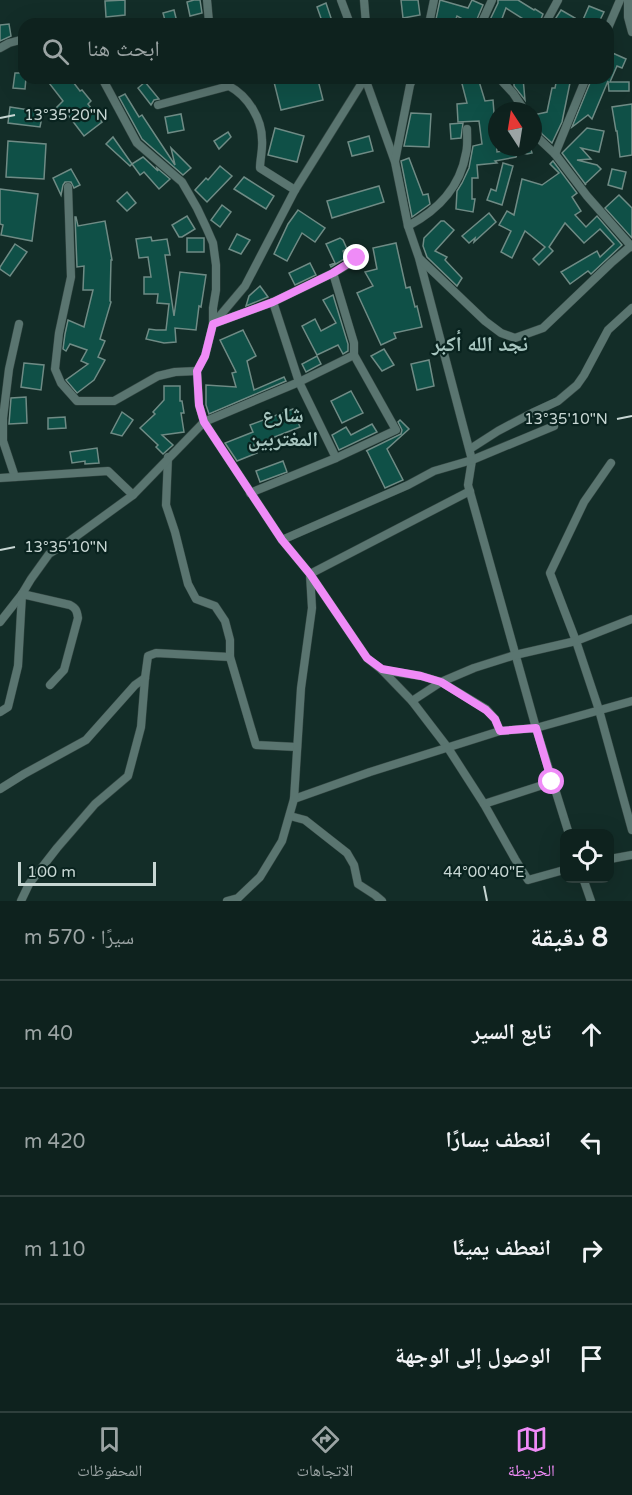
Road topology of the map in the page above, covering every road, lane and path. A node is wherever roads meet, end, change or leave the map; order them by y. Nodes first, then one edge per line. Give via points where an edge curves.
1 (207, 0) edge
2 (341, 0) edge
3 (364, 0) edge
4 (434, 0) edge
5 (492, 0) edge
6 (558, 0) edge
7 (620, 0) edge
8 (628, 0) edge
9 (209, 18) edge
10 (348, 18) edge
11 (366, 18) edge
12 (430, 18) edge
13 (484, 18) edge
14 (548, 18) edge
15 (612, 18) edge
16 (632, 32) edge
17 (18, 41) edge
18 (0, 48) edge
19 (105, 84) edge
20 (361, 84) edge
21 (367, 84) edge
22 (411, 84) edge
23 (505, 84) edge
24 (584, 84) edge
25 (519, 102) edge
26 (158, 105) dead end
27 (467, 129) dead end
28 (542, 142) edge
29 (555, 154) junction
30 (395, 162) junction
31 (68, 187) dead end
32 (295, 190) junction
33 (408, 226) junction
34 (632, 246) edge
35 (357, 258) dead end
36 (419, 258) junction
37 (333, 273) junction
38 (273, 302) junction
39 (632, 308) edge
40 (19, 324) dead end
41 (213, 324) junction
42 (354, 355) junction
43 (197, 371) junction
44 (299, 382) junction
45 (204, 422) junction
46 (554, 426) dead end
47 (470, 449) junction
48 (168, 458) junction
49 (336, 458) junction
50 (472, 460) junction
51 (611, 463) dead end
52 (15, 477) junction
53 (0, 478) edge
54 (470, 491) junction
55 (250, 493) junction
56 (133, 495) junction
57 (282, 540) junction
58 (310, 574) junction
59 (22, 594) junction
60 (632, 619) edge
61 (0, 622) edge
62 (576, 641) junction
63 (515, 655) junction
64 (230, 657) junction
65 (382, 669) junction
66 (145, 678) junction
67 (441, 682) junction
68 (50, 685) dead end
69 (412, 701) junction
70 (632, 701) edge
71 (599, 710) junction
72 (0, 712) edge
73 (536, 728) junction
74 (500, 731) junction
75 (297, 747) junction
76 (448, 748) junction
77 (552, 782) junction
78 (0, 789) edge
79 (294, 799) junction
80 (484, 804) junction
81 (290, 816) junction
82 (567, 829) edge
83 (632, 830) edge
84 (632, 855) edge
85 (614, 859) edge
86 (560, 871) edge
87 (584, 883) edge
88 (21, 901) edge
89 (227, 901) edge
90 (382, 901) edge
91 (591, 901) edge

1 - 9 street
2 - 10 street
3 - 11 street
4 - 12 street
5 - 13 street
6 - 14 street
7 - 15 street
8 - 16 street
17 - 18 street
19 - 41 street via 137,143 182,182 206,227 216,265
20 - 32 street
21 - 30 street
22 - 30 street
23 - 25 street
24 - 29 street
26 - 32 street via 229,86 239,92 262,131 260,168
27 - 33 street via 466,153 451,192 423,218
28 - 29 street
29 - 34 street
30 - 33 street
31 - 43 street via 71,277 55,369 61,382 76,401 114,401 158,376
32 - 41 street via 245,286
33 - 36 street
34 - 36 street via 543,328 515,338 485,321
35 - 37 street
36 - 47 street
37 - 38 street
37 - 42 street
38 - 41 street
38 - 44 street
39 - 47 street via 608,330 584,375 558,401
40 - 52 street via 3,418 3,441
41 - 43 street
42 - 44 street
42 - 49 street via 396,430
43 - 45 street
44 - 45 street
44 - 49 street
45 - 48 street
45 - 55 street
46 - 50 street
47 - 50 street
48 - 56 street
48 - 64 street via 166,505 188,584 196,599 215,606 225,621
49 - 55 street
50 - 54 street
50 - 57 street via 434,471
51 - 62 street via 584,502 550,573
52 - 53 street
52 - 56 street via 108,471
54 - 58 street
54 - 63 street
55 - 57 street
56 - 59 street via 49,554
57 - 58 street
58 - 65 street via 367,658
58 - 75 street via 312,608
59 - 61 street
59 - 68 street via 70,605 77,612 63,670
59 - 72 street via 18,666 8,707
60 - 62 street
62 - 63 street
62 - 71 street
63 - 67 street
63 - 73 street
64 - 66 street via 156,653 148,656
64 - 75 street via 256,745
65 - 67 street
65 - 69 street
66 - 78 street via 86,740
66 - 88 street via 141,727 128,776 95,804 57,848
67 - 69 street
67 - 74 street via 486,710
69 - 76 street
70 - 71 street
71 - 73 street
71 - 83 street
73 - 74 street
73 - 77 street
74 - 76 street
75 - 79 street
76 - 79 street
76 - 80 street
77 - 80 street
77 - 82 street
79 - 81 street
80 - 86 street via 528,880
81 - 89 street via 282,841 260,877 238,898
81 - 90 street via 305,820 347,853 358,884
84 - 85 street
87 - 91 street

